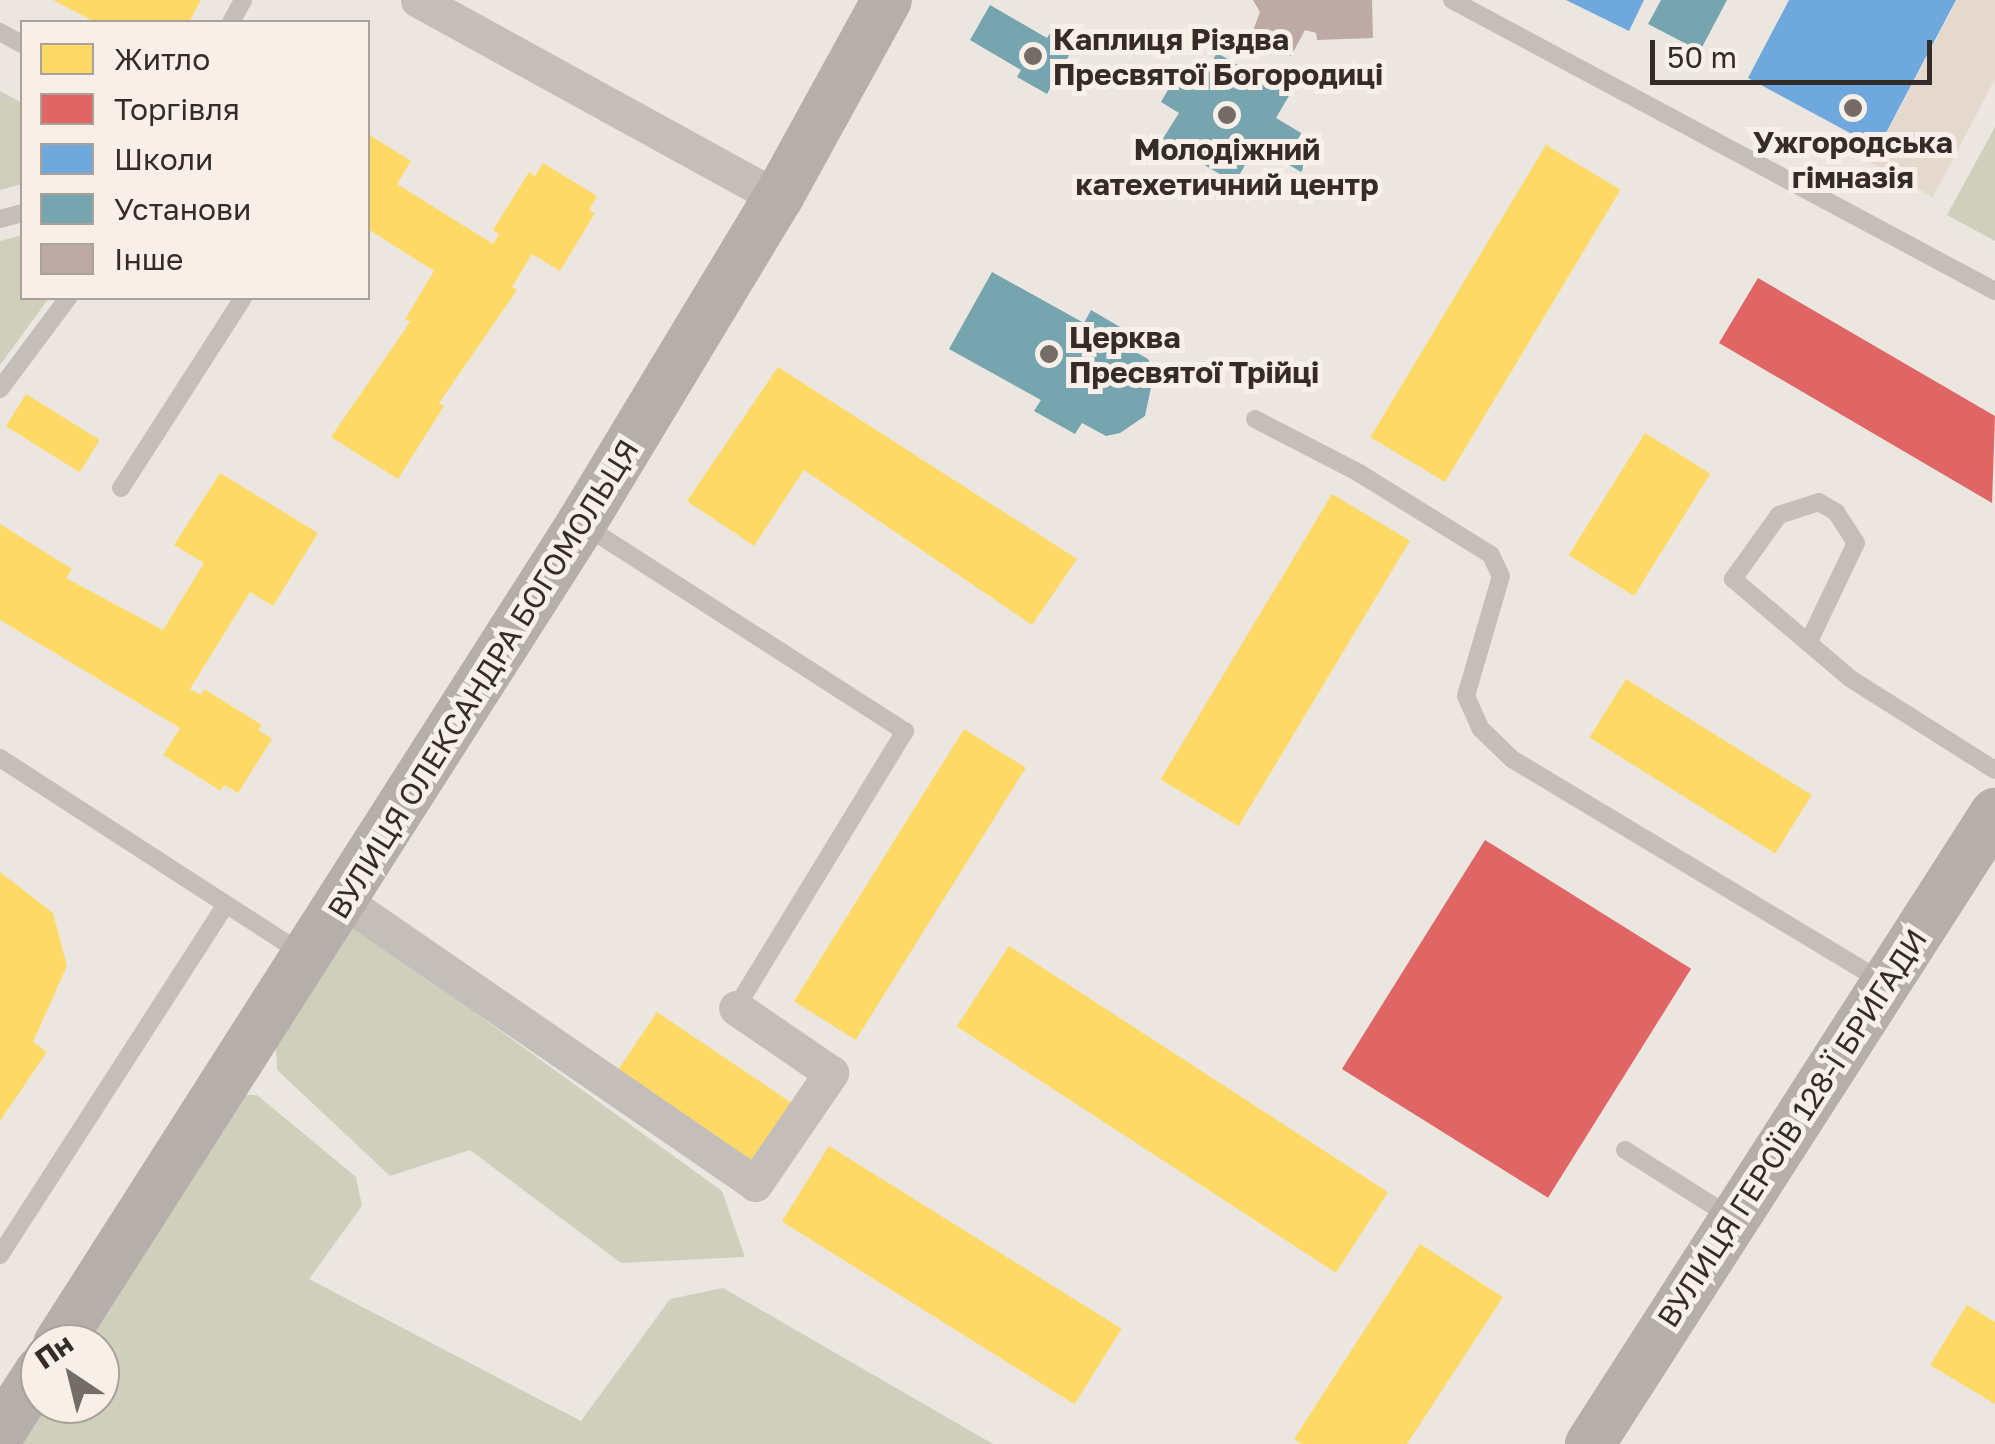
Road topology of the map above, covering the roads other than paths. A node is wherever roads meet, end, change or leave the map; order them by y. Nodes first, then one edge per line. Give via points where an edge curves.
1 (418, 0) edge
2 (887, 0) edge
3 (1452, 0) edge
4 (778, 198) junction
5 (1995, 291) edge
6 (67, 300) edge
7 (242, 300) edge
8 (0, 389) edge
9 (1254, 419) dead end
10 (121, 488) dead end
11 (582, 524) junction
12 (1810, 639) junction
13 (0, 758) edge
14 (1995, 770) edge
15 (1995, 812) edge
16 (344, 902) junction
17 (226, 904) junction
18 (309, 957) junction
19 (1886, 984) junction
20 (736, 1008) joint
21 (1624, 1150) dead end
22 (1734, 1219) junction
23 (0, 1256) edge
24 (71, 1324) edge
25 (20, 1402) edge
26 (0, 1433) edge
27 (1590, 1444) edge

1 - 4 street
2 - 4 street, ВУЛИЦЯ ОЛЕКСАНДРА БОГОМОЛЬЦЯ
3 - 5 lane
4 - 11 street, ВУЛИЦЯ ОЛЕКСАНДРА БОГОМОЛЬЦЯ
6 - 8 lane
7 - 10 lane
9 - 19 lane via 1360,473 1491,555 1501,576 1466,696 1481,730 1512,759
11 - 16 street, ВУЛИЦЯ ОЛЕКСАНДРА БОГОМОЛЬЦЯ
11 - 20 lane via 905,731
12 - 12 lane via 1734,580 1779,515 1818,502 1836,512 1856,543
12 - 14 lane via 1850,679
13 - 17 lane
15 - 19 street, ВУЛИЦЯ ГЕРОЇВ 128-Ї БРИГАДИ
16 - 18 street, ВУЛИЦЯ ОЛЕКСАНДРА БОГОМОЛЬЦЯ
16 - 20 street via 755,1184 831,1073
17 - 18 lane
17 - 23 lane
18 - 24 street, ВУЛИЦЯ ОЛЕКСАНДРА БОГОМОЛЬЦЯ
19 - 22 street, ВУЛИЦЯ ГЕРОЇВ 128-Ї БРИГАДИ
21 - 22 lane
22 - 27 street, ВУЛИЦЯ ГЕРОЇВ 128-Ї БРИГАДИ
25 - 26 street

